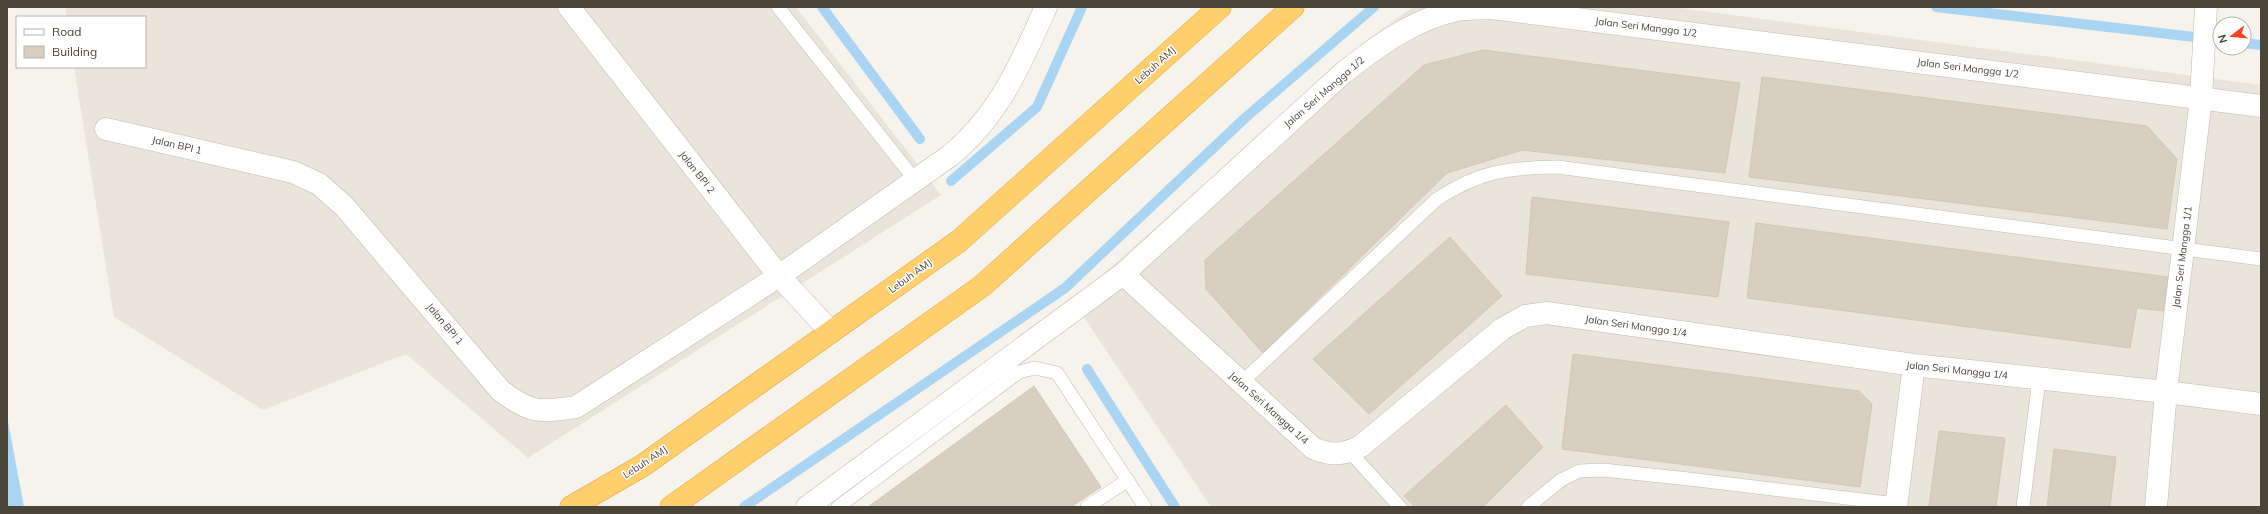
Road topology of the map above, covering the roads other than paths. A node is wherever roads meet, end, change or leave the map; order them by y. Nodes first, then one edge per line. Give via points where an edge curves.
1 (569, 7) edge
2 (778, 7) edge
3 (1046, 7) edge
4 (1220, 7) edge
5 (1293, 7) edge
6 (1492, 7) edge
7 (2206, 13) edge
8 (2202, 98) junction
9 (2261, 106) edge
10 (106, 129) dead end
11 (915, 180) junction
12 (2183, 249) junction
13 (2261, 259) edge
14 (1123, 274) junction
15 (779, 276) junction
16 (831, 332) junction
17 (1914, 366) junction
18 (2039, 379) junction
19 (1241, 383) junction
20 (2166, 392) junction
21 (2261, 404) edge
22 (1350, 452) junction
23 (1128, 480) junction
24 (696, 490) junction
25 (1896, 506) edge
26 (571, 507) edge
27 (671, 507) edge
28 (678, 507) edge
29 (807, 507) edge
30 (838, 507) edge
31 (1087, 507) edge
32 (1146, 507) edge
33 (1400, 507) edge
34 (1528, 507) edge
35 (2023, 507) edge
36 (2156, 507) edge

1 - 15 street, Jalan BPI 2
2 - 11 lane
3 - 11 street, Jalan BPI 1 via 999,102 972,138
4 - 16 highway, Lebuh AMJ via 959,240
5 - 24 highway via 982,286
6 - 8 street, Jalan Seri Mangga 1/2
6 - 14 street, Jalan Seri Mangga 1/2 via 1458,10 1425,21 1369,53 1336,79
7 - 8 street, Jalan Seri Mangga 1/1
8 - 9 street, Jalan Seri Mangga 1/2
8 - 12 street, Jalan Seri Mangga 1/1
10 - 15 street, Jalan BPI 1 via 293,172 319,184 344,206 501,391 523,407 547,411 576,407
11 - 15 street, Jalan BPI 1
12 - 13 lane
12 - 19 lane via 1557,167 1522,168 1491,173 1461,184 1437,199
12 - 20 street, Jalan Seri Mangga 1/1
14 - 19 street, Jalan Seri Mangga 1/4
14 - 29 street, Jalan Seri Mangga 1/2
15 - 16 street, Jalan BPI 2
16 - 26 highway, Lebuh AMJ via 642,466
17 - 18 street, Jalan Seri Mangga 1/4
17 - 22 street, Jalan Seri Mangga 1/4 via 1547,313 1525,316 1502,329 1361,446
17 - 25 street
18 - 20 street, Jalan Seri Mangga 1/4
18 - 35 lane
19 - 22 street, Jalan Seri Mangga 1/4 via 1313,448 1336,454
20 - 21 street, Jalan Seri Mangga 1/4
20 - 36 street, Jalan Seri Mangga 1/1
22 - 33 lane
23 - 30 lane via 1057,373 1035,368 1019,372
23 - 31 lane
23 - 32 lane
24 - 27 highway
24 - 28 street
25 - 34 lane via 1689,479 1597,470 1579,471 1561,480

